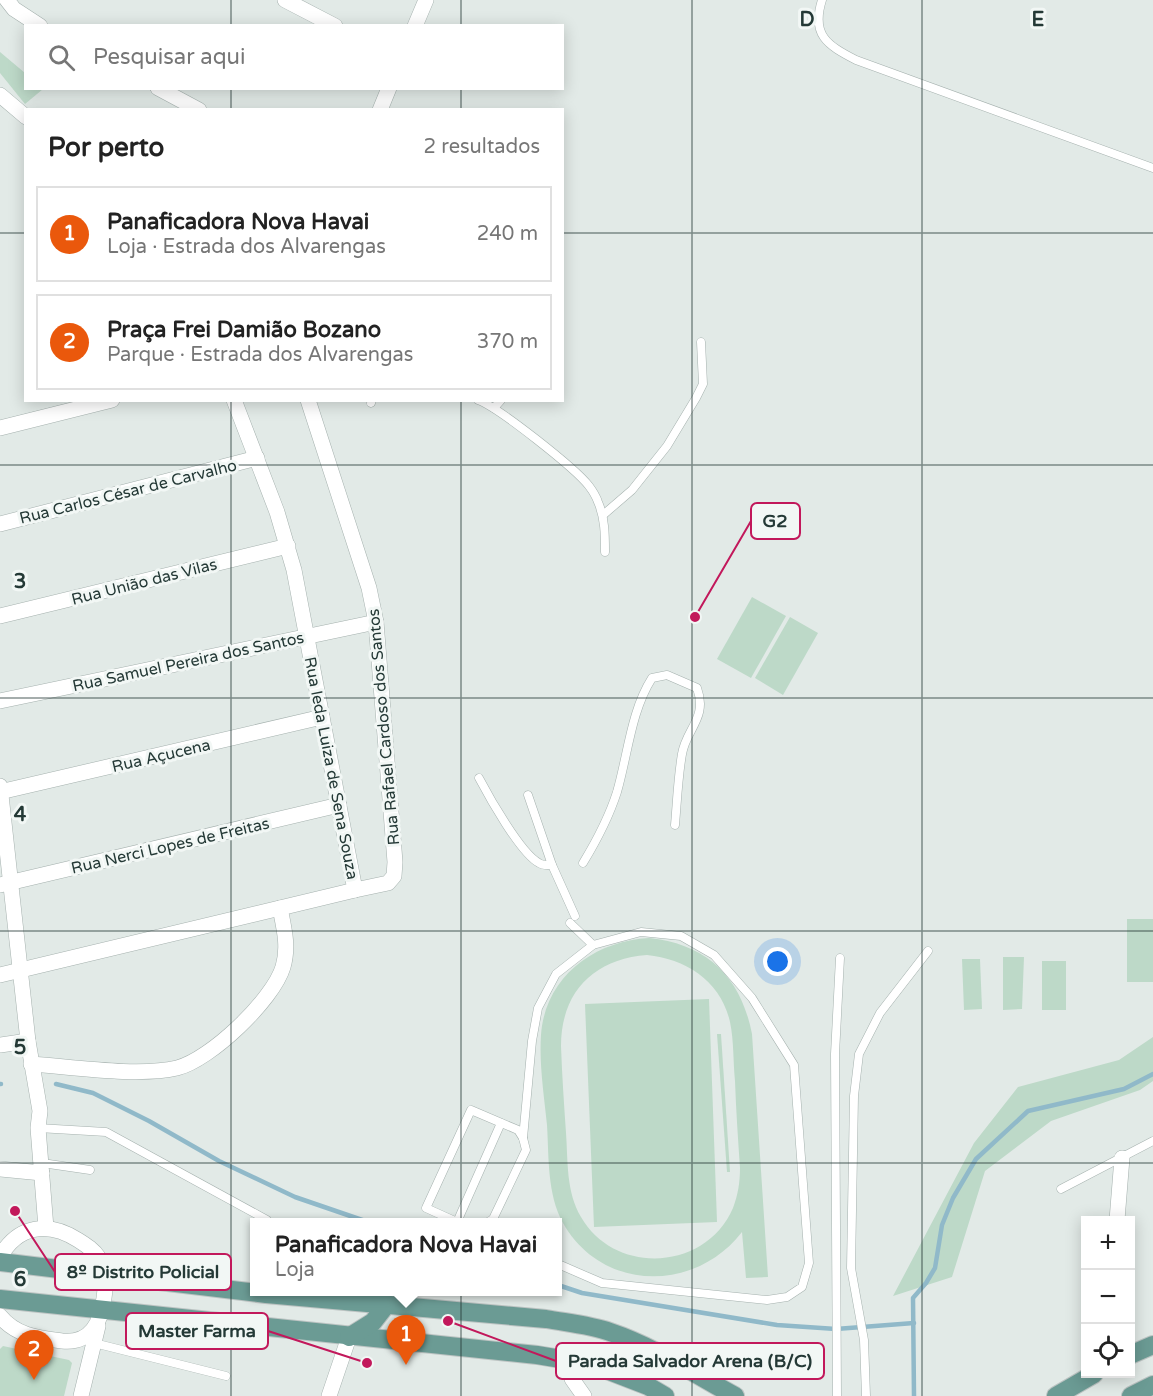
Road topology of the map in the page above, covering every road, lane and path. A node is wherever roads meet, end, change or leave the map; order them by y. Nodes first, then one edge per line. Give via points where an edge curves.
1 (7, 0) edge
2 (285, 0) edge
3 (426, 0) edge
4 (822, 0) edge
5 (37, 24) edge
6 (331, 24) edge
7 (416, 24) edge
8 (162, 90) edge
9 (388, 90) edge
10 (0, 95) edge
11 (195, 108) edge
12 (381, 108) edge
13 (24, 115) edge
14 (1153, 168) edge
15 (701, 342) dead end
16 (98, 402) edge
17 (235, 402) edge
18 (309, 402) edge
19 (482, 402) edge
20 (499, 402) edge
21 (69, 406) edge
22 (494, 408) junction
23 (0, 428) edge
24 (257, 458) junction
25 (603, 515) junction
26 (0, 524) edge
27 (288, 546) junction
28 (605, 552) dead end
29 (0, 616) edge
30 (376, 622) junction
31 (308, 637) junction
32 (0, 700) edge
33 (322, 717) junction
34 (479, 778) dead end
35 (0, 786) edge
36 (0, 792) edge
37 (528, 795) dead end
38 (339, 806) junction
39 (675, 825) dead end
40 (584, 863) dead end
41 (552, 865) junction
42 (5, 884) edge
43 (355, 890) junction
44 (280, 908) junction
45 (593, 945) junction
46 (928, 951) dead end
47 (840, 958) dead end
48 (21, 970) junction
49 (0, 975) edge
50 (28, 1041) junction
51 (0, 1044) edge
52 (33, 1070) junction
53 (501, 1123) junction
54 (38, 1128) junction
55 (523, 1138) junction
56 (1153, 1141) edge
57 (1122, 1158) junction
58 (42, 1168) junction
59 (0, 1169) edge
60 (90, 1170) dead end
61 (1061, 1189) dead end
62 (1117, 1216) edge
63 (263, 1218) edge
64 (448, 1218) edge
65 (459, 1218) edge
66 (494, 1218) edge
67 (46, 1228) junction
68 (0, 1260) edge
69 (562, 1266) edge
70 (105, 1274) junction
71 (250, 1292) edge
72 (290, 1296) edge
73 (0, 1299) edge
74 (387, 1304) junction
75 (0, 1316) edge
76 (101, 1316) junction
77 (349, 1337) junction
78 (68, 1342) junction
79 (94, 1343) junction
80 (1153, 1345) edge
81 (1135, 1353) edge
82 (88, 1362) junction
83 (226, 1376) dead end
84 (1087, 1378) edge
85 (572, 1379) dead end
86 (1153, 1385) edge
87 (81, 1396) edge
88 (329, 1396) edge
89 (584, 1396) edge
90 (665, 1396) edge
91 (735, 1396) edge
92 (837, 1396) edge
93 (866, 1396) edge
94 (1056, 1396) edge
95 (1131, 1396) edge

1 - 5 street
2 - 6 street
3 - 7 street
4 - 14 lane via 818,24 823,37 837,51
8 - 11 street
9 - 12 street
10 - 13 street
15 - 25 lane via 703,384 696,398 667,446 632,490
16 - 21 street
17 - 24 street, Rua Ieda Luiza de Sena Souza
18 - 30 street, Rua Rafael Cardoso dos Santos via 369,588
19 - 22 lane
20 - 22 lane
21 - 23 street
22 - 25 lane via 578,475 589,486
24 - 26 street, Rua Carlos César de Carvalho
24 - 27 street, Rua Ieda Luiza de Sena Souza
25 - 28 lane
27 - 29 street, Rua União das Vilas
27 - 31 street, Rua Ieda Luiza de Sena Souza
30 - 31 street, Rua Samuel Pereira dos Santos
30 - 43 street, Rua Rafael Cardoso dos Santos via 394,876 388,883
31 - 32 street, Rua Samuel Pereira dos Santos
31 - 33 street, Rua Ieda Luiza de Sena Souza
33 - 36 street, Rua Açucena
33 - 38 street, Rua Ieda Luiza de Sena Souza
34 - 41 lane via 530,856 541,865
35 - 36 street
36 - 42 street
37 - 41 lane
38 - 42 street, Rua Nerci Lopes de Freitas
38 - 43 street, Rua Ieda Luiza de Sena Souza
39 - 40 lane via 682,754 685,740 696,724 701,698 697,688 667,675 652,678 642,693 616,793
41 - 45 lane via 572,920
42 - 48 street
43 - 44 street, Rua Ieda Luiza de Sena Souza
44 - 48 street, Rua Ieda Luiza de Sena Souza
44 - 52 street via 286,951 273,985 221,1043 197,1061 152,1071
45 - 55 lane via 556,974 538,1008
45 - 69 lane via 641,932 681,936 714,955 752,998 794,1065 809,1263 802,1287 786,1298 767,1300 602,1284
46 - 93 lane via 880,1013 860,1054 854,1096 851,1268 864,1340
47 - 92 lane via 835,1054
48 - 49 street, Rua Ieda Luiza de Sena Souza
48 - 50 street
50 - 51 street
50 - 52 street
52 - 54 street via 40,1111
53 - 55 lane via 518,1130
53 - 64 lane via 471,1110 426,1208
53 - 65 lane
54 - 58 street
54 - 63 lane via 106,1132
55 - 66 lane via 526,1150
56 - 57 lane
57 - 61 lane
57 - 62 street
58 - 59 street
58 - 60 lane
58 - 67 street
67 - 68 street via 17,1237
67 - 70 street via 86,1245 99,1258
68 - 70 main road
70 - 71 main road
70 - 76 street
72 - 74 main road
73 - 76 main road
74 - 77 main road via 373,1322
74 - 91 main road via 546,1319 611,1332 668,1357
75 - 78 street via 26,1335
76 - 77 main road
76 - 78 street via 94,1330 84,1338
76 - 79 street
77 - 88 street
77 - 90 main road via 591,1364
78 - 82 street via 83,1351
79 - 82 street
79 - 83 lane
80 - 81 main road
82 - 87 street
84 - 94 main road
85 - 89 street
86 - 95 main road

